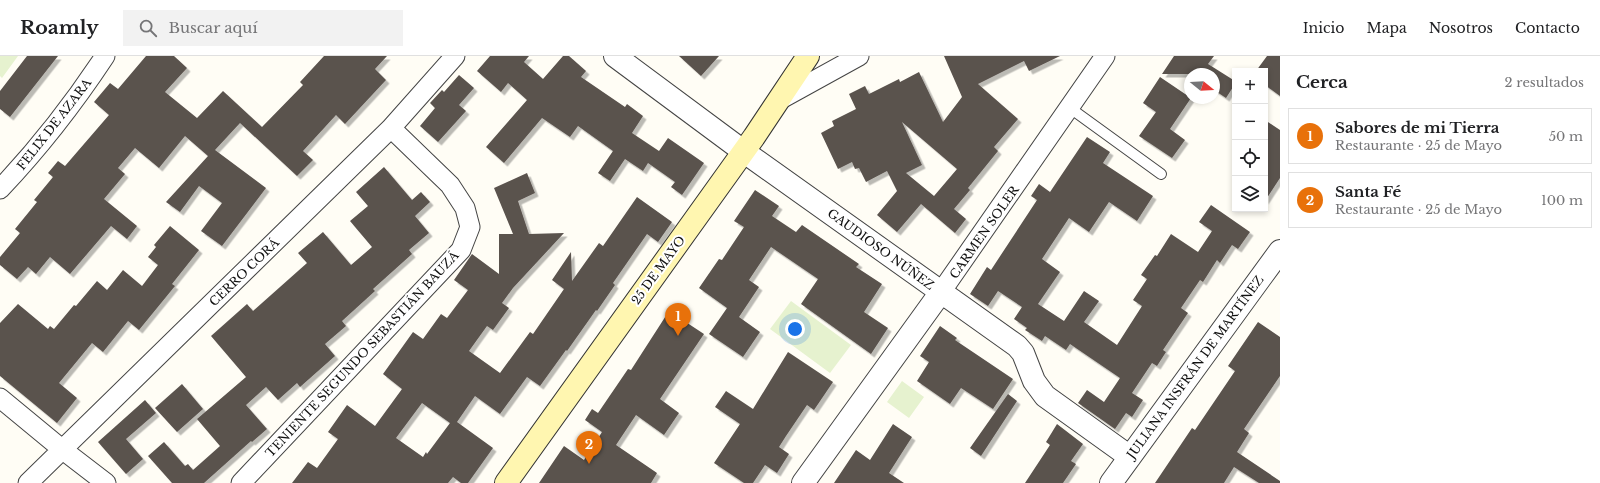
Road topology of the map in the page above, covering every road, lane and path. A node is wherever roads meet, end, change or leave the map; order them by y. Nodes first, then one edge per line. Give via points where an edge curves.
1 (105, 56) edge
2 (455, 56) edge
3 (615, 56) edge
4 (808, 56) edge
5 (859, 56) edge
6 (1105, 56) edge
7 (781, 99) junction
8 (1070, 108) junction
9 (391, 128) junction
10 (744, 151) junction
11 (1161, 174) dead end
12 (0, 189) edge
13 (1280, 251) edge
14 (941, 292) junction
15 (0, 398) edge
16 (63, 450) junction
17 (1130, 457) junction
18 (28, 483) edge
19 (106, 483) edge
20 (241, 483) edge
21 (506, 483) edge
22 (803, 483) edge
23 (1111, 483) edge

1 - 12 street, FELIX DE AZARA via 63,115
2 - 9 street, CERRO CORÁ
3 - 10 street, GAUDIOSO NÚÑEZ
4 - 7 main road, 25 DE MAYO
5 - 7 street
6 - 8 street, CARMEN SOLER
7 - 10 main road, 25 DE MAYO
8 - 11 lane
8 - 14 street, CARMEN SOLER
9 - 16 street, CERRO CORÁ
9 - 20 street, TENIENTE SEGUNDO SEBASTIÁN BAUZÁ via 450,185 465,208 470,227 461,250
10 - 14 street, GAUDIOSO NÚÑEZ
10 - 21 main road, 25 DE MAYO
13 - 17 street, JULIANA INSFRÁN DE MARTÍNEZ
14 - 17 street, GAUDIOSO NÚÑEZ via 1017,346 1023,353 1034,381 1046,396
14 - 22 street, CARMEN SOLER
15 - 16 street
16 - 18 street, CERRO CORÁ
16 - 19 street
17 - 23 street, JULIANA INSFRÁN DE MARTÍNEZ

